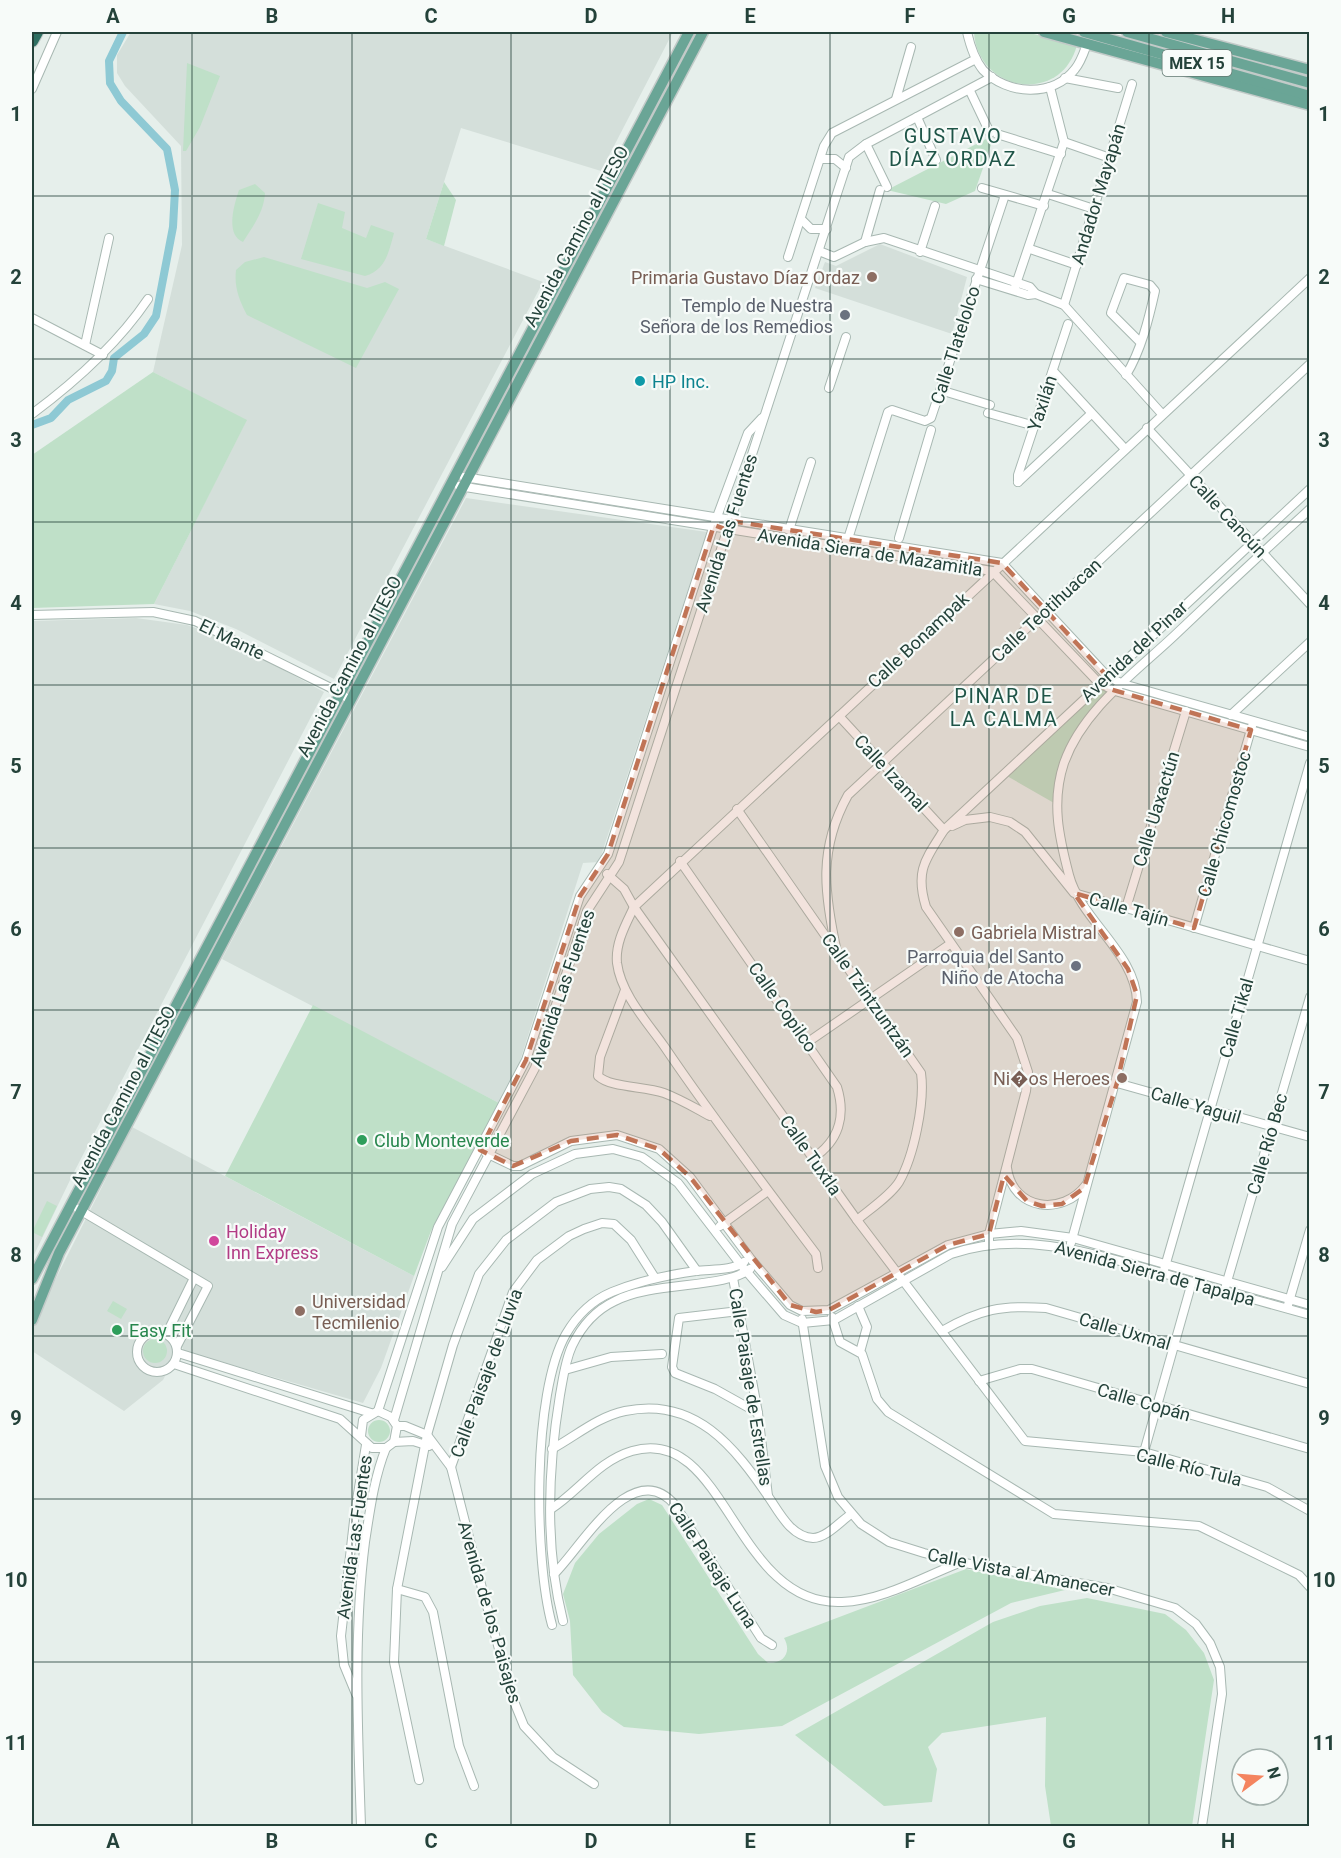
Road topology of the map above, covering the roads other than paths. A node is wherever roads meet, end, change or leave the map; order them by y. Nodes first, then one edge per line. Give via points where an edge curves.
1 (37, 32) edge
2 (57, 32) edge
3 (688, 32) edge
4 (703, 32) edge
5 (967, 32) edge
6 (1044, 32) edge
7 (1084, 32) edge
8 (1127, 32) edge
9 (1166, 32) edge
10 (32, 41) edge
11 (1087, 44) junction
12 (911, 47) dead end
13 (976, 59) junction
14 (1310, 70) edge
15 (992, 78) junction
16 (1065, 78) junction
17 (1310, 83) edge
18 (1132, 84) dead end
19 (1270, 84) junction
20 (1050, 87) junction
21 (1118, 88) dead end
22 (32, 89) edge
23 (970, 91) junction
24 (1310, 96) edge
25 (1284, 98) junction
26 (896, 99) junction
27 (1310, 105) edge
28 (917, 117) junction
29 (1064, 142) junction
30 (866, 144) junction
31 (1061, 154) junction
32 (1110, 158) junction
33 (821, 159) junction
34 (936, 160) dead end
35 (846, 168) junction
36 (982, 188) dead end
37 (1048, 194) junction
38 (1005, 195) junction
39 (935, 206) dead end
40 (1044, 206) junction
41 (1094, 209) junction
42 (801, 219) junction
43 (827, 229) junction
44 (109, 238) dead end
45 (865, 242) junction
46 (1030, 249) junction
47 (819, 251) junction
48 (920, 252) junction
49 (788, 258) dead end
50 (1077, 265) junction
51 (980, 269) junction
52 (976, 279) junction
53 (1309, 279) edge
54 (1018, 281) junction
55 (1014, 290) junction
56 (1036, 294) junction
57 (148, 299) dead end
58 (1064, 305) junction
59 (32, 318) edge
60 (1068, 324) dead end
61 (846, 337) dead end
62 (1140, 342) junction
63 (85, 345) junction
64 (103, 355) junction
65 (1310, 364) edge
66 (1053, 371) junction
67 (1126, 375) junction
68 (829, 388) dead end
69 (940, 390) junction
70 (32, 414) edge
71 (1091, 414) junction
72 (1162, 414) junction
73 (765, 416) junction
74 (1035, 426) junction
75 (1148, 428) junction
76 (931, 430) dead end
77 (1125, 449) junction
78 (811, 462) dead end
79 (1191, 475) junction
80 (451, 480) junction
81 (466, 482) junction
82 (1310, 489) edge
83 (1310, 509) edge
84 (718, 515) junction
85 (731, 520) junction
86 (714, 525) junction
87 (728, 530) junction
88 (789, 530) junction
89 (899, 538) dead end
90 (848, 539) junction
91 (1252, 542) junction
92 (846, 548) junction
93 (1262, 553) junction
94 (1002, 562) junction
95 (993, 571) junction
96 (1310, 604) edge
97 (1046, 611) junction
98 (32, 615) edge
99 (1038, 618) junction
100 (1310, 642) edge
101 (1107, 676) junction
102 (1099, 682) junction
103 (1123, 684) junction
104 (1115, 691) junction
105 (340, 693) junction
106 (350, 700) junction
107 (1186, 711) junction
108 (1232, 715) junction
109 (839, 716) junction
110 (1252, 725) junction
111 (1310, 737) edge
112 (1310, 747) edge
113 (882, 763) junction
114 (1310, 763) edge
115 (738, 809) junction
116 (944, 830) junction
117 (680, 861) junction
118 (600, 868) junction
119 (610, 877) junction
120 (1074, 893) junction
121 (634, 907) junction
122 (1126, 908) junction
123 (1194, 928) junction
124 (950, 944) junction
125 (1257, 946) junction
126 (837, 952) junction
127 (1310, 961) edge
128 (625, 990) junction
129 (1310, 997) edge
130 (872, 999) junction
131 (808, 1042) junction
132 (1117, 1083) junction
133 (1210, 1109) junction
134 (712, 1117) junction
135 (1272, 1126) junction
136 (1310, 1137) edge
137 (480, 1150) junction
138 (490, 1155) junction
139 (813, 1158) junction
140 (1007, 1165) junction
141 (1089, 1182) junction
142 (768, 1191) junction
143 (71, 1205) junction
144 (81, 1211) junction
145 (857, 1220) junction
146 (724, 1223) junction
147 (715, 1229) junction
148 (1310, 1230) edge
149 (989, 1234) junction
150 (1071, 1243) junction
151 (989, 1245) junction
152 (753, 1262) junction
153 (744, 1268) junction
154 (818, 1268) dead end
155 (1164, 1269) junction
156 (697, 1271) junction
157 (896, 1272) junction
158 (194, 1278) junction
159 (435, 1278) junction
160 (655, 1278) junction
161 (734, 1278) junction
162 (32, 1280) edge
163 (902, 1280) junction
164 (1192, 1282) junction
165 (1225, 1286) junction
166 (631, 1289) junction
167 (1289, 1304) junction
168 (1310, 1305) edge
169 (858, 1306) junction
170 (829, 1310) junction
171 (739, 1311) junction
172 (802, 1311) junction
173 (1310, 1315) edge
174 (32, 1320) edge
175 (834, 1320) junction
176 (802, 1323) junction
177 (942, 1331) junction
178 (167, 1334) junction
179 (1174, 1345) junction
180 (177, 1349) junction
181 (860, 1352) junction
182 (662, 1354) dead end
183 (174, 1364) junction
184 (565, 1370) junction
185 (979, 1381) junction
186 (1310, 1384) edge
187 (1157, 1406) junction
188 (375, 1412) junction
189 (758, 1413) junction
190 (396, 1423) junction
191 (427, 1435) junction
192 (361, 1436) junction
193 (1025, 1441) joint
194 (394, 1442) junction
195 (366, 1445) junction
196 (425, 1445) junction
197 (386, 1448) junction
198 (436, 1448) junction
199 (552, 1449) junction
200 (1310, 1449) edge
201 (1144, 1452) junction
202 (451, 1467) junction
203 (768, 1496) junction
204 (551, 1509) junction
205 (1310, 1511) edge
206 (851, 1514) junction
207 (959, 1562) junction
208 (555, 1573) junction
209 (544, 1581) junction
210 (1310, 1587) edge
211 (398, 1589) junction
212 (563, 1621) dead end
213 (552, 1625) dead end
214 (772, 1645) dead end
215 (358, 1697) junction
216 (419, 1780) dead end
217 (594, 1784) dead end
218 (474, 1786) dead end
219 (361, 1827) edge
220 (1202, 1827) edge

1 - 10 highway
2 - 22 street
3 - 80 main road, Avenida Camino al ITESO
4 - 81 main road, Avenida Camino al ITESO
5 - 13 street
6 - 11 main road
7 - 19 main road, MEX 15
8 - 17 main road, MEX 15
9 - 14 main road
11 - 16 street via 1076,68
11 - 25 main road
12 - 26 street
13 - 15 street
13 - 26 street
15 - 20 street via 1021,89
15 - 23 street, Avenida Las Fuentes
16 - 20 street
16 - 21 street
18 - 32 street, Andador Mayapán
19 - 24 main road, MEX 15
19 - 25 main road
20 - 29 street
23 - 28 street, Avenida Las Fuentes
23 - 31 street via 993,133
25 - 27 main road
26 - 33 street via 832,133
28 - 30 street, Avenida Las Fuentes
28 - 34 street
29 - 31 street
29 - 32 street
30 - 35 street, Avenida Las Fuentes via 851,153
30 - 45 street via 883,188
31 - 37 street
32 - 41 street, Andador Mayapán
33 - 35 street via 835,159
33 - 42 street
35 - 43 street, Avenida Las Fuentes
36 - 38 street
37 - 40 street
37 - 41 street
38 - 40 street
38 - 51 street, Calle Tlatelolco
39 - 48 street
40 - 46 street
41 - 50 street, Andador Mayapán
42 - 43 street via 811,229
42 - 49 street
43 - 47 street, Avenida Las Fuentes
44 - 63 street
45 - 47 street via 834,257
45 - 48 street via 884,238
46 - 50 street
46 - 54 street
47 - 73 street, Avenida Las Fuentes
48 - 51 street
50 - 58 street, Andador Mayapán
51 - 52 street, Calle Tlatelolco
51 - 54 street
52 - 55 street
52 - 69 street, Calle Tlatelolco
53 - 72 street, Calle Bonampak
54 - 55 street
54 - 56 street
55 - 56 street
56 - 58 street
57 - 64 street
58 - 67 street
59 - 63 street
60 - 66 street, Yaxilán
61 - 68 street
62 - 62 street via 1110,313 1124,278 1154,288
62 - 67 street
63 - 64 street
64 - 70 street
65 - 79 street, Calle Teotihuacan
66 - 71 street
66 - 74 street, Yaxilán
67 - 72 street
69 - 74 street
69 - 90 street, Calle Tlatelolco via 929,420 888,412
71 - 74 street, Yaxilán via 1018,482
71 - 77 street
72 - 75 street, Calle Bonampak
73 - 84 street, Avenida Las Fuentes via 748,433
73 - 85 street, Avenida Las Fuentes
75 - 77 street, Calle Bonampak
75 - 79 street, Calle Cancún
76 - 89 street
77 - 94 street, Calle Bonampak
78 - 88 street
79 - 91 street, Calle Cancún
79 - 97 street, Calle Teotihuacan
80 - 81 street, Avenida Sierra de Mazamitla
80 - 105 main road, Avenida Camino al ITESO
81 - 84 street, Avenida Sierra de Mazamitla
81 - 86 street, Avenida Sierra de Mazamitla
81 - 106 main road, Avenida Camino al ITESO
82 - 91 street, Avenida del Pinar
83 - 93 street, Avenida del Pinar
84 - 85 street, Avenida Sierra de Mazamitla
84 - 86 street, Avenida Las Fuentes
85 - 87 street, Avenida Las Fuentes
85 - 88 street, Avenida Sierra de Mazamitla
86 - 87 street, Avenida Sierra de Mazamitla
86 - 118 street, Avenida Las Fuentes via 608,854
87 - 92 street, Avenida Sierra de Mazamitla
87 - 119 street, Avenida Las Fuentes via 619,862
88 - 90 street, Avenida Sierra de Mazamitla
90 - 92 street
90 - 94 street, Avenida Sierra de Mazamitla
91 - 93 street, Calle Cancún
91 - 101 street, Avenida del Pinar
92 - 95 street, Avenida Sierra de Mazamitla
93 - 96 street, Calle Cancún
93 - 103 street, Avenida del Pinar
94 - 95 street, Calle Bonampak
94 - 97 street, Avenida Sierra de Mazamitla
95 - 99 street, Avenida Sierra de Mazamitla
95 - 109 street, Calle Bonampak
97 - 99 street, Calle Teotihuacan
97 - 101 street, Avenida Sierra de Mazamitla
98 - 105 street, El Mante via 153,612 195,621
99 - 102 street, Avenida Sierra de Mazamitla
99 - 113 street, Calle Teotihuacan
100 - 108 street
101 - 102 street, Avenida del Pinar
101 - 103 street, Avenida Sierra de Mazamitla
102 - 104 street, Avenida Sierra de Mazamitla
102 - 116 street, Avenida del Pinar
103 - 104 street, Avenida del Pinar
103 - 108 street, Avenida Sierra de Mazamitla
104 - 107 street, Avenida Sierra de Mazamitla
104 - 120 street, Avenida del Pinar via 1080,730 1060,778 1057,825
105 - 106 street, El Mante
105 - 143 main road, Avenida Camino al ITESO
106 - 144 main road, Avenida Camino al ITESO
107 - 110 street, Avenida Sierra de Mazamitla
107 - 122 street, Calle Uaxactún
108 - 110 street, Avenida Sierra de Mazamitla
109 - 113 street, Calle Izamal
109 - 115 street, Calle Bonampak
110 - 111 street, Avenida Sierra de Mazamitla
110 - 112 street, Avenida Sierra de Mazamitla
110 - 123 street, Calle Chicomostoc
113 - 116 street, Calle Izamal
113 - 126 street, Calle Teotihuacan via 848,795 831,832 825,888
114 - 125 street, Calle Tikal
115 - 117 street, Calle Bonampak
115 - 126 street, Calle Tzintzuntzán
116 - 120 street, Calle Tajín via 965,820 998,818 1010,822 1025,832
116 - 124 street, Avenida del Pinar via 924,862 920,885 926,907
117 - 121 street, Calle Bonampak
117 - 131 street, Calle Copilco
118 - 119 street, Calle Tuxtla
118 - 137 street, Avenida Las Fuentes via 580,896 526,1060
119 - 121 street, Calle Tuxtla via 624,889
119 - 138 street, Avenida Las Fuentes via 587,911 535,1068
120 - 122 street, Calle Tajín
120 - 132 street, Avenida del Pinar via 1128,969 1136,988 1137,1002
121 - 128 street via 618,944 617,964
121 - 139 street, Calle Tuxtla
122 - 123 street, Calle Tajín
123 - 125 street, Calle Tajín
124 - 130 street
124 - 140 street, Avenida del Pinar via 1017,1038 1024,1054 1028,1072 1026,1091
125 - 127 street, Calle Tajín
125 - 133 street, Calle Tikal
126 - 130 street, Calle Tzintzuntzán
128 - 134 street
128 - 134 street via 600,1057 598,1076 606,1083 664,1093
129 - 135 street, Calle Río Bec
130 - 131 street
130 - 145 street, Calle Tzintzuntzán via 921,1073 922,1100 898,1183
131 - 139 street, Calle Copilco via 837,1087 841,1111 835,1137
132 - 133 street, Calle Yaguil
132 - 141 street, Avenida del Pinar
133 - 135 street, Calle Yaguil
133 - 155 street, Calle Tikal
134 - 142 street
135 - 136 street, Calle Yaguil
135 - 165 street, Calle Río Bec
137 - 138 street
137 - 188 street, Avenida Las Fuentes via 438,1227
138 - 146 street via 520,1166 571,1140 617,1135 659,1149 690,1177
138 - 159 street, Avenida Las Fuentes via 452,1224
139 - 145 street, Calle Tuxtla
140 - 141 street via 1009,1179 1021,1196 1042,1206 1067,1202
140 - 149 street, Avenida del Pinar
141 - 150 street, Avenida del Pinar
142 - 146 street
142 - 154 street via 816,1254
143 - 144 street
143 - 162 main road, Avenida Camino al ITESO
144 - 158 street
144 - 174 main road, Avenida Camino al ITESO
145 - 157 street, Calle Tuxtla
146 - 147 street
146 - 152 street
147 - 153 street
147 - 159 street via 678,1183 642,1157 613,1149 575,1154 532,1174 473,1219
148 - 167 street
149 - 150 street, Avenida Sierra de Tapalpa via 1022,1231
149 - 151 street, Avenida del Pinar
149 - 157 street, Avenida Sierra de Tapalpa via 948,1245
150 - 151 street, Avenida Sierra de Tapalpa
150 - 155 street, Avenida Sierra de Tapalpa
151 - 163 street, Avenida Sierra de Tapalpa via 951,1254
152 - 153 street
152 - 172 street via 790,1305
153 - 156 street
153 - 161 street
153 - 176 street via 784,1315
155 - 164 street, Avenida Sierra de Tapalpa
155 - 165 street, Avenida Sierra de Tapalpa
156 - 160 street
156 - 191 street via 662,1222 633,1194 599,1188 556,1202 506,1240 479,1274
157 - 163 street, Calle Tuxtla
157 - 170 street, Avenida Sierra de Tapalpa
158 - 178 street
158 - 180 street via 208,1286
159 - 190 street, Avenida Las Fuentes
160 - 166 street
160 - 202 street, Calle Paisaje de Lluvia via 631,1240 614,1224 602,1223 569,1236 537,1260 513,1292
161 - 166 street
161 - 171 street, Calle Paisaje de Estrellas
163 - 169 street, Avenida Sierra de Tapalpa
163 - 177 street, Calle Tuxtla
164 - 165 street, Avenida Sierra de Tapalpa
164 - 179 street
165 - 167 street, Avenida Sierra de Tapalpa
166 - 184 street via 585,1324 571,1348
166 - 209 street via 595,1301 580,1314 559,1350 541,1455 539,1520
167 - 168 street, Avenida Sierra de Tapalpa
167 - 173 street, Avenida Sierra de Tapalpa
169 - 175 street, Avenida Sierra de Tapalpa
169 - 181 street via 867,1327
170 - 172 street, Avenida Sierra de Tapalpa
170 - 175 street
171 - 189 street, Calle Paisaje de Estrellas
171 - 189 street via 680,1318 672,1367 675,1373
172 - 176 street, Calle Vista al Amanecer
175 - 176 street, Avenida Sierra de Tapalpa
175 - 181 street via 840,1342
176 - 206 street, Calle Vista al Amanecer via 825,1466 838,1497
177 - 179 street, Calle Uxmal via 976,1312 1018,1306 1046,1308
177 - 185 street, Calle Tuxtla
178 - 180 street
178 - 183 street via 154,1332 142,1339 138,1359 152,1372 165,1372
179 - 186 street, Calle Uxmal
179 - 187 street
180 - 183 street
180 - 188 street
181 - 210 street via 877,1399 888,1412 1054,1514 1199,1526 1299,1575
182 - 184 street via 611,1357
183 - 192 street via 340,1419
184 - 199 street
185 - 187 street, Calle Copán via 1020,1369 1032,1370
185 - 193 street, Calle Tuxtla
187 - 200 street, Calle Copán
187 - 201 street
188 - 190 street via 387,1414
188 - 192 street via 363,1420
189 - 203 street, Calle Paisaje de Estrellas
190 - 191 street
190 - 194 street
191 - 196 street
191 - 198 street, Avenida de los Paisajes
192 - 195 street
193 - 201 street, Calle Río Tula
194 - 196 street
194 - 197 street
195 - 197 street
195 - 215 street, Avenida Las Fuentes via 341,1636 344,1665
196 - 198 street
196 - 211 street
197 - 215 street, Avenida Las Fuentes via 369,1513 361,1574
198 - 202 street, Avenida de los Paisajes
199 - 203 street via 622,1412 666,1409 715,1431 730,1444
199 - 204 street
201 - 205 street, Calle Río Tula via 1267,1487
202 - 217 street, Avenida de los Paisajes via 513,1699 524,1726 553,1757
203 - 206 street via 794,1530 813,1538
204 - 207 street via 616,1457 649,1447 682,1456 697,1469 762,1564 803,1593 843,1602 874,1596
204 - 208 street
206 - 207 street, Calle Vista al Amanecer via 889,1542
207 - 220 street, Calle Vista al Amanecer via 1107,1588 1175,1608 1196,1624 1220,1667 1222,1694
208 - 209 street, Calle Paisaje Luna
208 - 212 street
208 - 214 street, Calle Paisaje Luna via 611,1509 636,1492 657,1491 675,1505 761,1638
209 - 213 street
211 - 216 street via 394,1662
211 - 218 street via 425,1597 433,1612 459,1746
215 - 219 street

